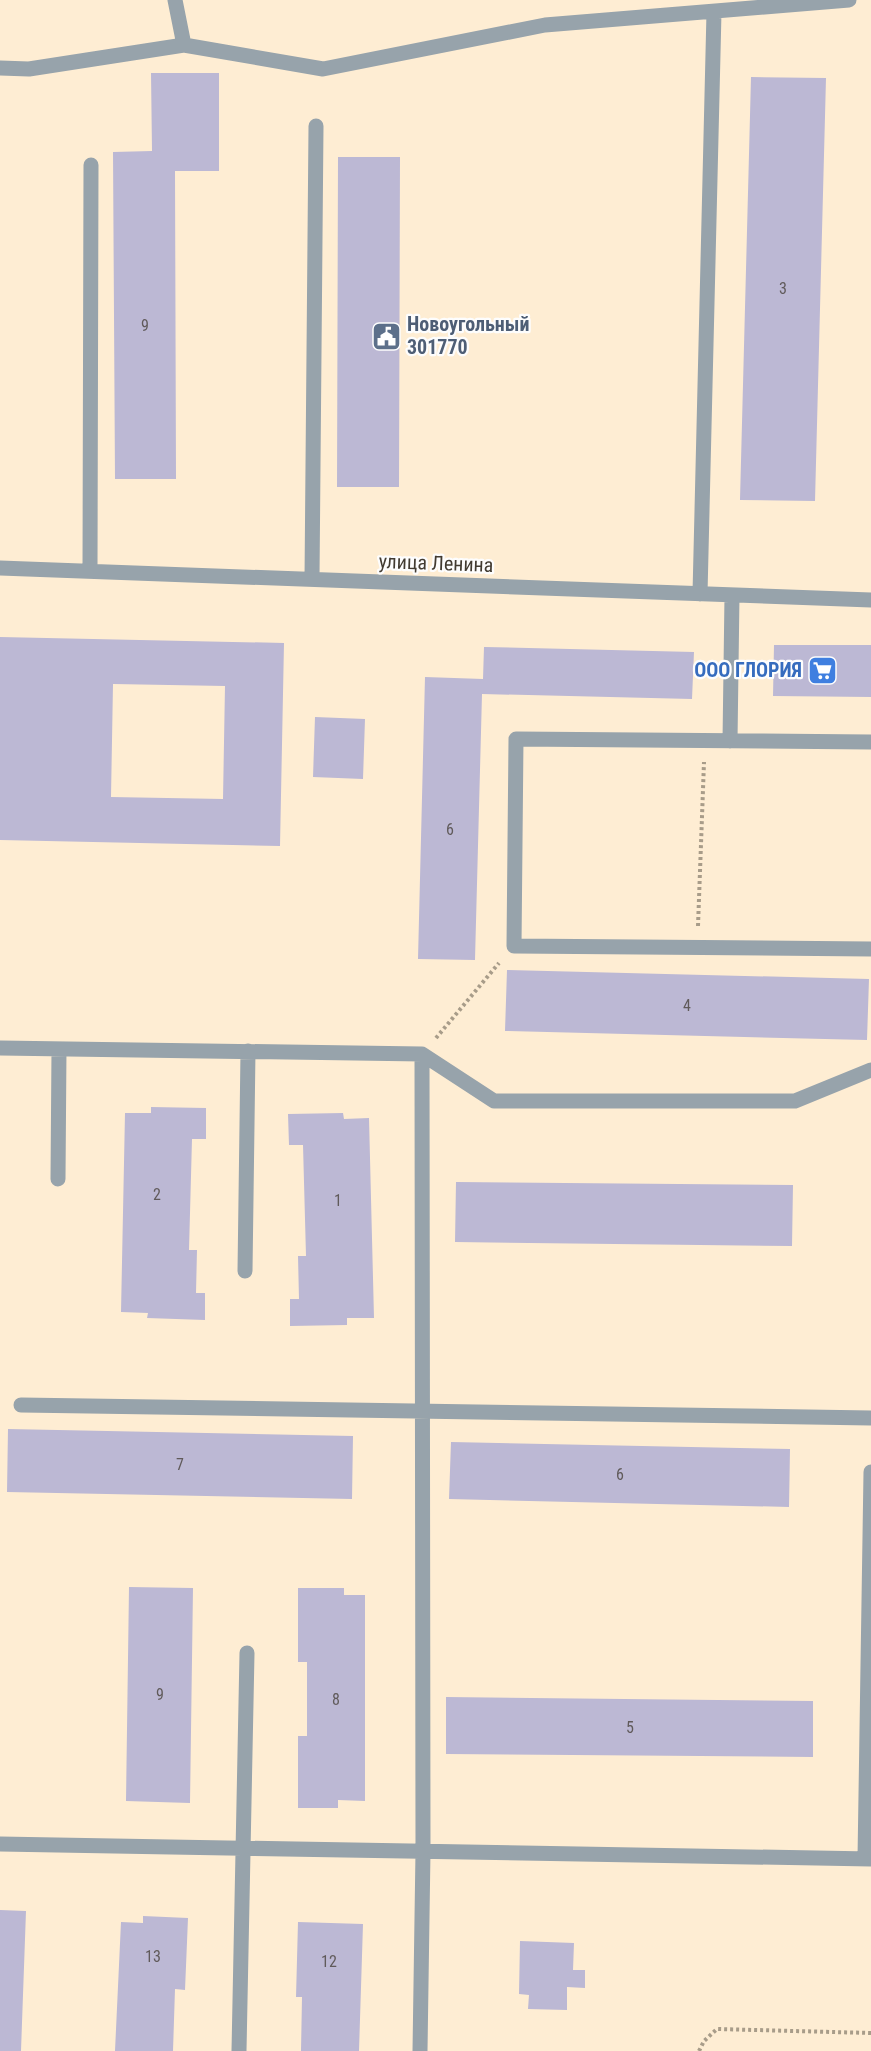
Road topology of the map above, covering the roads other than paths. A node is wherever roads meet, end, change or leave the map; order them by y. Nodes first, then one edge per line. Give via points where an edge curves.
1 (175, 0) edge
2 (849, 0) edge
3 (714, 12) junction
4 (184, 45) junction
5 (0, 68) edge
6 (316, 126) dead end
7 (91, 165) dead end
8 (0, 568) edge
9 (90, 571) junction
10 (312, 579) junction
11 (700, 594) junction
12 (732, 595) junction
13 (871, 600) edge
14 (730, 741) junction
15 (871, 742) edge
16 (871, 949) edge
17 (0, 1048) edge
18 (59, 1049) junction
19 (248, 1052) junction
20 (422, 1054) junction
21 (871, 1070) edge
22 (58, 1179) dead end
23 (245, 1271) dead end
24 (21, 1405) dead end
25 (423, 1411) junction
26 (871, 1418) edge
27 (871, 1472) edge
28 (248, 1653) dead end
29 (0, 1844) edge
30 (243, 1848) junction
31 (423, 1851) junction
32 (868, 1859) edge
33 (239, 2051) edge
34 (420, 2051) edge

1 - 4 street
2 - 3 street
3 - 4 street via 545,25 323,69
3 - 11 street
4 - 5 street via 28,69
6 - 10 street
7 - 9 street
8 - 9 street, улица Ленина
9 - 10 street, улица Ленина
10 - 11 street, улица Ленина
11 - 12 street, улица Ленина
12 - 13 street, улица Ленина
12 - 14 street
14 - 15 street
14 - 16 street via 516,739 514,946
17 - 18 street
18 - 19 street
18 - 22 street
19 - 20 street
19 - 23 street
20 - 21 street via 494,1101 795,1101
20 - 25 street
24 - 25 street
25 - 26 street
25 - 31 street
27 - 32 street
28 - 30 street
29 - 30 street
30 - 31 street
30 - 33 street
31 - 32 street
31 - 34 street

